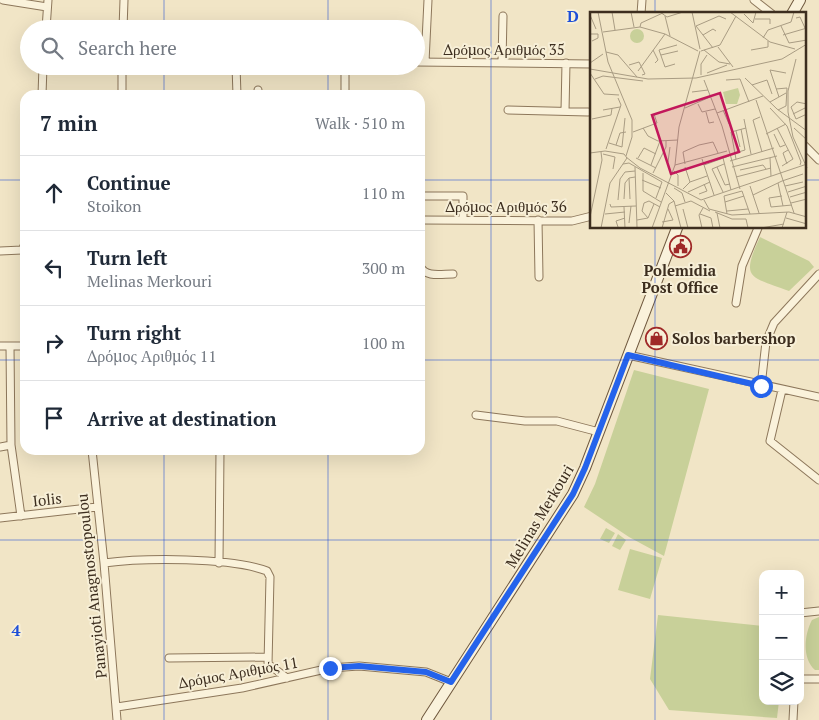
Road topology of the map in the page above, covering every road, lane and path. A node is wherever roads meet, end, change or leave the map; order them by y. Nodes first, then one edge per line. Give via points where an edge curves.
1 (4, 0) edge
2 (124, 0) edge
3 (428, 0) edge
4 (754, 0) edge
5 (800, 0) edge
6 (48, 3) edge
7 (769, 12) edge
8 (793, 12) edge
9 (503, 16) dead end
10 (47, 20) edge
11 (124, 20) edge
12 (425, 62) joint
13 (502, 62) junction
14 (566, 63) junction
15 (590, 64) edge
16 (43, 75) edge
17 (122, 75) edge
18 (236, 75) edge
19 (345, 75) edge
20 (42, 90) edge
21 (122, 90) edge
22 (237, 90) edge
23 (345, 90) edge
24 (508, 110) dead end
25 (565, 111) junction
26 (588, 112) dead end
27 (806, 150) edge
28 (819, 160) edge
29 (425, 196) edge
30 (590, 216) edge
31 (425, 220) edge
32 (463, 220) junction
33 (538, 220) junction
34 (677, 229) edge
35 (758, 229) edge
36 (20, 248) edge
37 (0, 251) edge
38 (425, 271) edge
39 (453, 274) dead end
40 (819, 274) edge
41 (539, 277) dead end
42 (736, 303) dead end
43 (0, 346) edge
44 (10, 346) junction
45 (20, 346) edge
46 (628, 355) junction
47 (761, 386) junction
48 (782, 390) junction
49 (819, 397) edge
50 (476, 415) dead end
51 (599, 432) junction
52 (12, 445) junction
53 (0, 447) edge
54 (92, 455) edge
55 (220, 455) edge
56 (819, 480) edge
57 (97, 507) junction
58 (22, 516) junction
59 (0, 518) edge
60 (219, 562) junction
61 (104, 563) junction
62 (819, 611) edge
63 (804, 613) edge
64 (267, 657) junction
65 (169, 658) dead end
66 (287, 678) junction
67 (804, 679) edge
68 (819, 679) edge
69 (451, 682) junction
70 (794, 705) edge
71 (117, 707) junction
72 (117, 720) edge
73 (427, 720) edge
74 (793, 720) edge

1 - 6 street
2 - 11 street
3 - 12 street
4 - 7 street
5 - 8 main road
6 - 10 street
9 - 13 street
12 - 13 street, Δρόμος Αριθμός 35
13 - 14 street, Δρόμος Αριθμός 35
14 - 15 street, Δρόμος Αριθμός 35
14 - 25 street
16 - 20 street
17 - 21 street
18 - 22 street
19 - 23 street
24 - 25 street
25 - 26 street
27 - 28 street
29 - 32 street via 463,196
30 - 33 street, Δρόμος Αριθμός 36 via 572,221
31 - 32 street, Δρόμος Αριθμός 36
32 - 33 street, Δρόμος Αριθμός 36
33 - 41 street
34 - 46 main road, Melinas Merkouri
35 - 42 street via 742,266
36 - 37 street
38 - 39 street via 428,274
40 - 47 street via 774,323 766,342
43 - 44 street
44 - 45 street
44 - 52 street
46 - 47 street
46 - 51 main road, Melinas Merkouri
47 - 48 street
48 - 49 street
48 - 56 street via 770,441
50 - 51 street via 557,421
51 - 69 main road, Melinas Merkouri via 573,494
52 - 53 street
52 - 58 street
54 - 57 street, Panayioti Anagnostopoulou
55 - 60 street
57 - 58 street, Iolis
57 - 61 street, Panayioti Anagnostopoulou
58 - 59 street, Iolis
60 - 61 street via 130,560
60 - 64 street via 267,571 270,577
61 - 71 street, Panayioti Anagnostopoulou
62 - 63 street
64 - 65 street
64 - 66 street via 270,668
66 - 69 street, Δρόμος Αριθμός 11 via 330,668 359,666 426,672
66 - 71 street, Δρόμος Αριθμός 11
67 - 68 street
69 - 73 main road, Melinas Merkouri
70 - 74 street
71 - 72 street, Panayioti Anagnostopoulou

